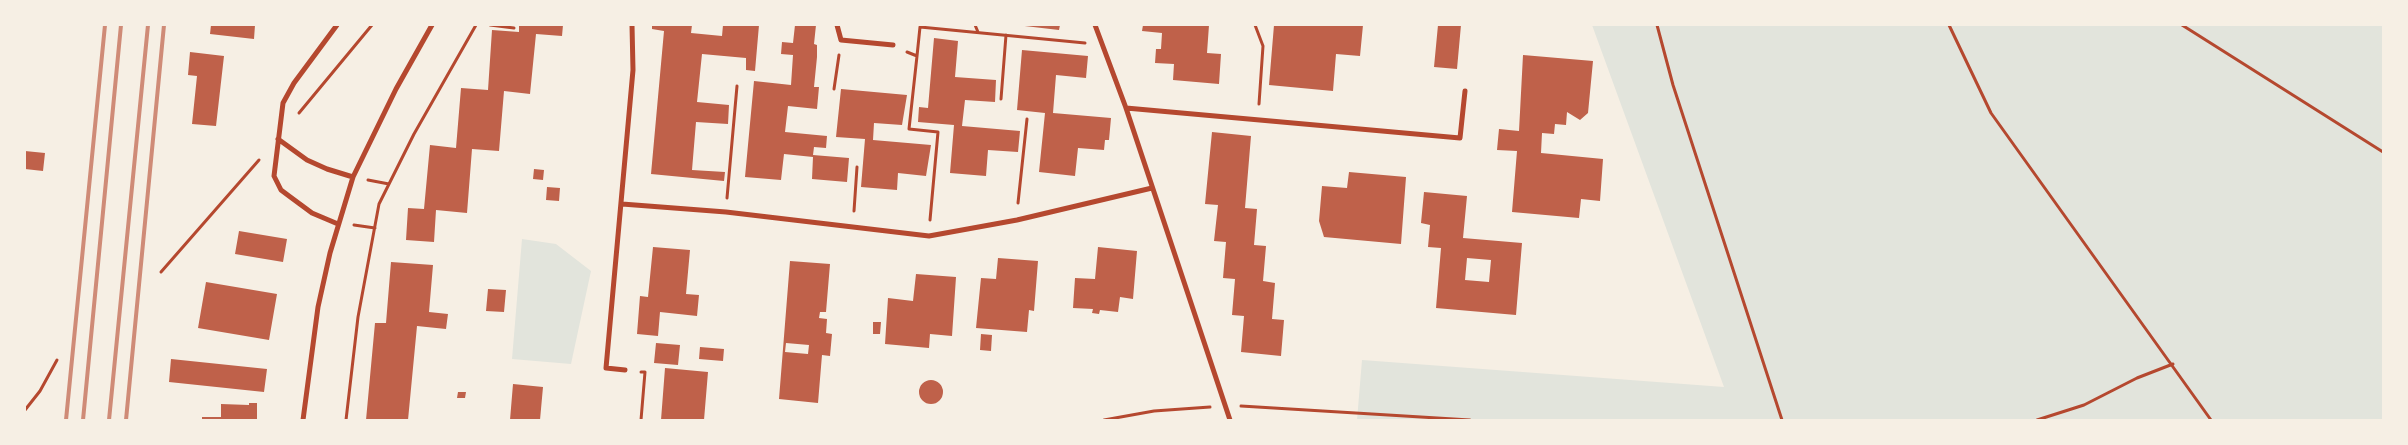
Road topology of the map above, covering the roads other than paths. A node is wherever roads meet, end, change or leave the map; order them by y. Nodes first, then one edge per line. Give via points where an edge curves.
1 (337, 25) edge
2 (432, 25) edge
3 (632, 25) edge
4 (837, 25) edge
5 (1095, 25) edge
6 (893, 45) road end
7 (1464, 91) dead end
8 (1126, 108) junction
9 (278, 139) junction
10 (353, 177) junction
11 (1152, 188) junction
12 (622, 204) junction
13 (338, 224) junction
14 (625, 370) road end
15 (303, 420) edge
16 (1230, 420) edge

1 - 9 street via 283,103
2 - 10 street
3 - 12 street via 633,70
4 - 6 street via 841,40
5 - 8 street
7 - 8 street via 1460,138
8 - 11 street
9 - 10 street via 307,160
9 - 13 street via 274,176 281,190 312,213
10 - 13 street
11 - 12 street via 1017,220 929,236 726,212
11 - 16 street
12 - 14 street via 606,368
13 - 15 street via 318,307

